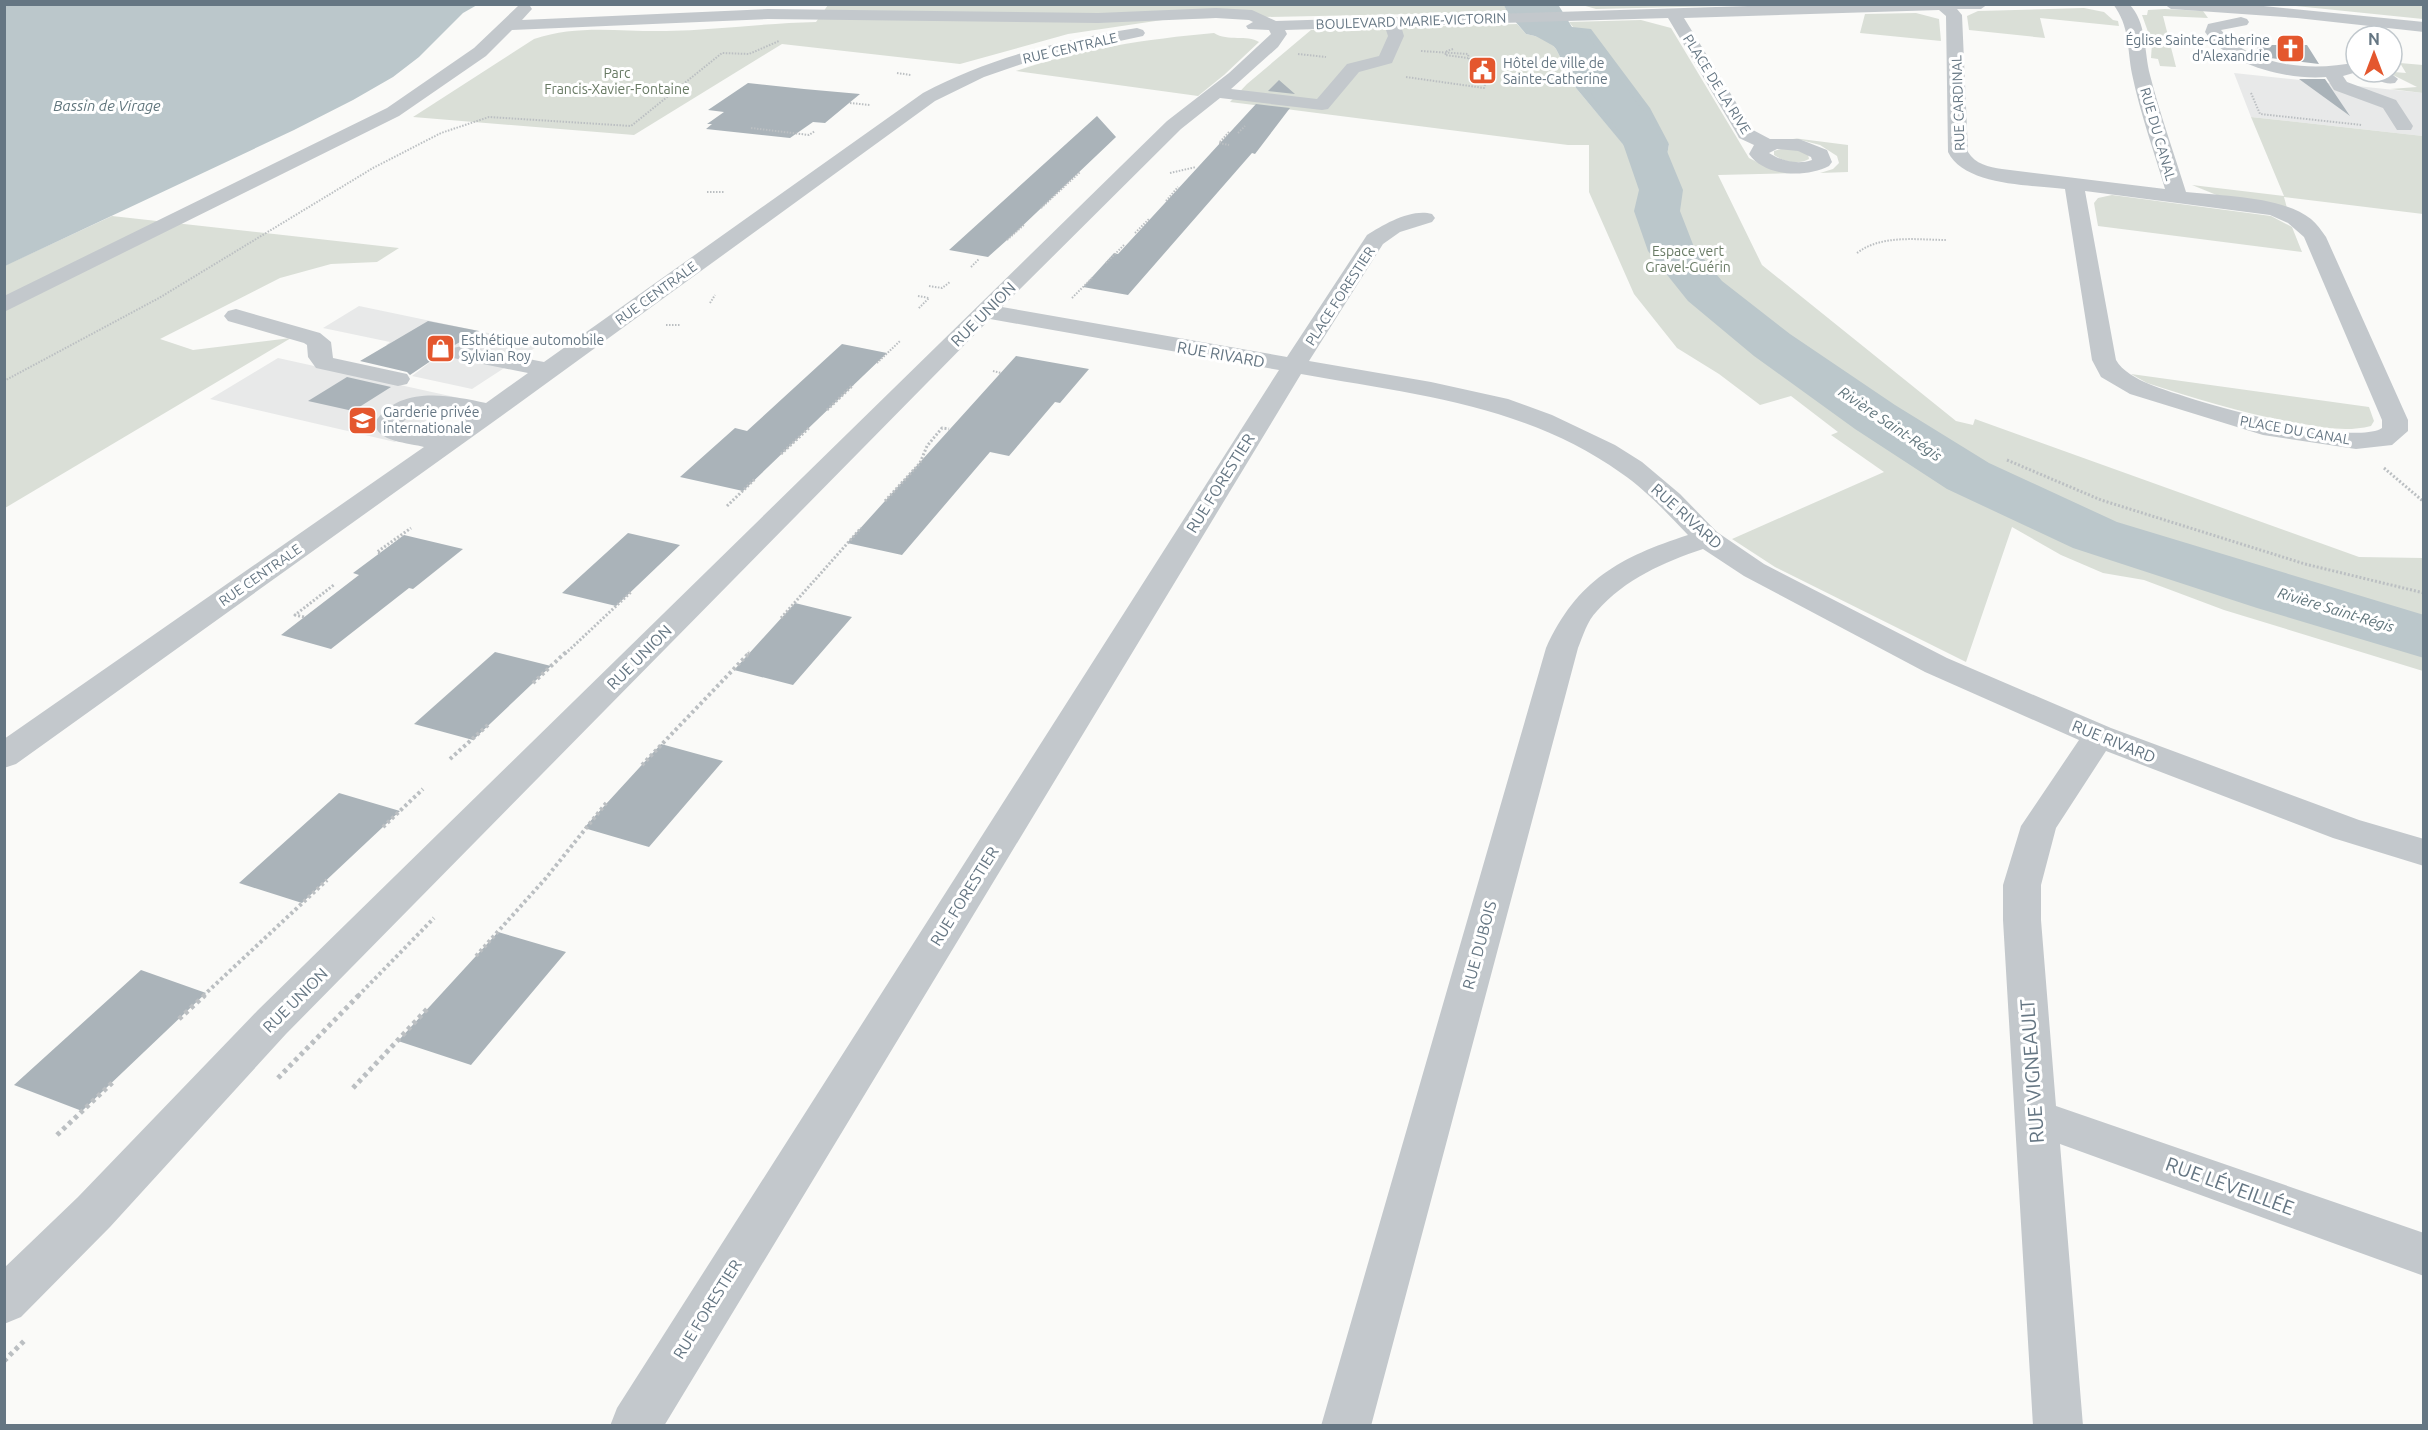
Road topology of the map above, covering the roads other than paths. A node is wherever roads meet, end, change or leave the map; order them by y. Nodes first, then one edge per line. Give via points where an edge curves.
1 (529, 4) edge
2 (1981, 4) edge
3 (2120, 4) edge
4 (2171, 4) edge
5 (1878, 6) edge
6 (1944, 6) edge
7 (2226, 7) junction
8 (1673, 14) junction
9 (2317, 21) junction
10 (1392, 22) junction
11 (2241, 22) junction
12 (508, 25) junction
13 (1274, 25) junction
14 (2424, 27) edge
15 (2340, 34) dead end
16 (2344, 71) edge
17 (2332, 72) junction
18 (1216, 92) junction
19 (2404, 126) dead end
20 (1768, 145) dead end
21 (2074, 184) junction
22 (2177, 196) junction
23 (1425, 218) dead end
24 (4, 305) edge
25 (986, 311) junction
26 (236, 316) dead end
27 (462, 353) dead end
28 (1293, 367) junction
29 (548, 370) junction
30 (398, 379) dead end
31 (490, 412) junction
32 (446, 444) junction
33 (1707, 538) junction
34 (2099, 736) junction
35 (4, 756) edge
36 (2424, 853) edge
37 (2036, 1117) junction
38 (2424, 1255) edge
39 (4, 1301) edge
40 (634, 1425) edge
41 (1346, 1425) edge
42 (2058, 1425) edge

1 - 12 street
2 - 6 street, BOULEVARD MARIE-VICTORIN
3 - 22 street, RUE DU CANAL via 2128,12 2136,33 2141,74
4 - 7 street
5 - 6 street, BOULEVARD MARIE-VICTORIN
5 - 8 street, BOULEVARD MARIE-VICTORIN
6 - 21 street, RUE CARDINAL via 1954,15 1960,157 1973,167 1993,173
7 - 9 street
7 - 11 street
8 - 10 street, BOULEVARD MARIE-VICTORIN
8 - 20 street, PLACE DE LA RIVE via 1746,134
9 - 11 street via 2294,29
9 - 14 street
9 - 15 street
10 - 13 street, BOULEVARD MARIE-VICTORIN
10 - 18 street via 1396,36 1386,59 1353,68 1322,105
11 - 17 street via 2214,27 2213,32 2241,54 2261,63
12 - 13 street via 768,14 1098,18 1208,13 1247,14
12 - 24 street via 480,52 440,81 371,124
13 - 18 street, RUE UNION via 1279,34 1272,44
13 - 29 street, RUE CENTRALE via 1175,29 1102,39 1016,60 956,83 897,119
16 - 17 street
17 - 19 street via 2340,86 2390,104
18 - 25 street, RUE UNION via 1179,120
21 - 22 street, PLACE DU CANAL
21 - 22 street, PLACE DU CANAL via 2104,360 2110,372 2153,394 2264,427 2356,441 2383,439 2395,431 2395,420 2311,229 2275,210
23 - 28 street, PLACE FORESTIER via 1393,228 1375,240
25 - 28 street, RUE RIVARD
25 - 39 street, RUE UNION via 280,1014 94,1212
26 - 30 street via 299,333 328,336 320,357 325,363
27 - 29 street
28 - 33 street, RUE RIVARD via 1474,399 1543,420 1632,468
28 - 40 street, RUE FORESTIER
29 - 31 street, RUE CENTRALE
31 - 32 street, RUE CENTRALE
31 - 32 street via 437,402 402,410 388,422 394,432
32 - 35 street, RUE CENTRALE
33 - 34 street, RUE RIVARD via 1754,570 1887,640
33 - 41 street, RUE DUBOIS via 1631,567 1586,604 1562,648
34 - 36 street, RUE RIVARD via 2305,814
34 - 37 street, RUE VIGNEAULT via 2039,826 2022,885
37 - 38 street, RUE LÉVEILLÉE
37 - 42 street, RUE VIGNEAULT

